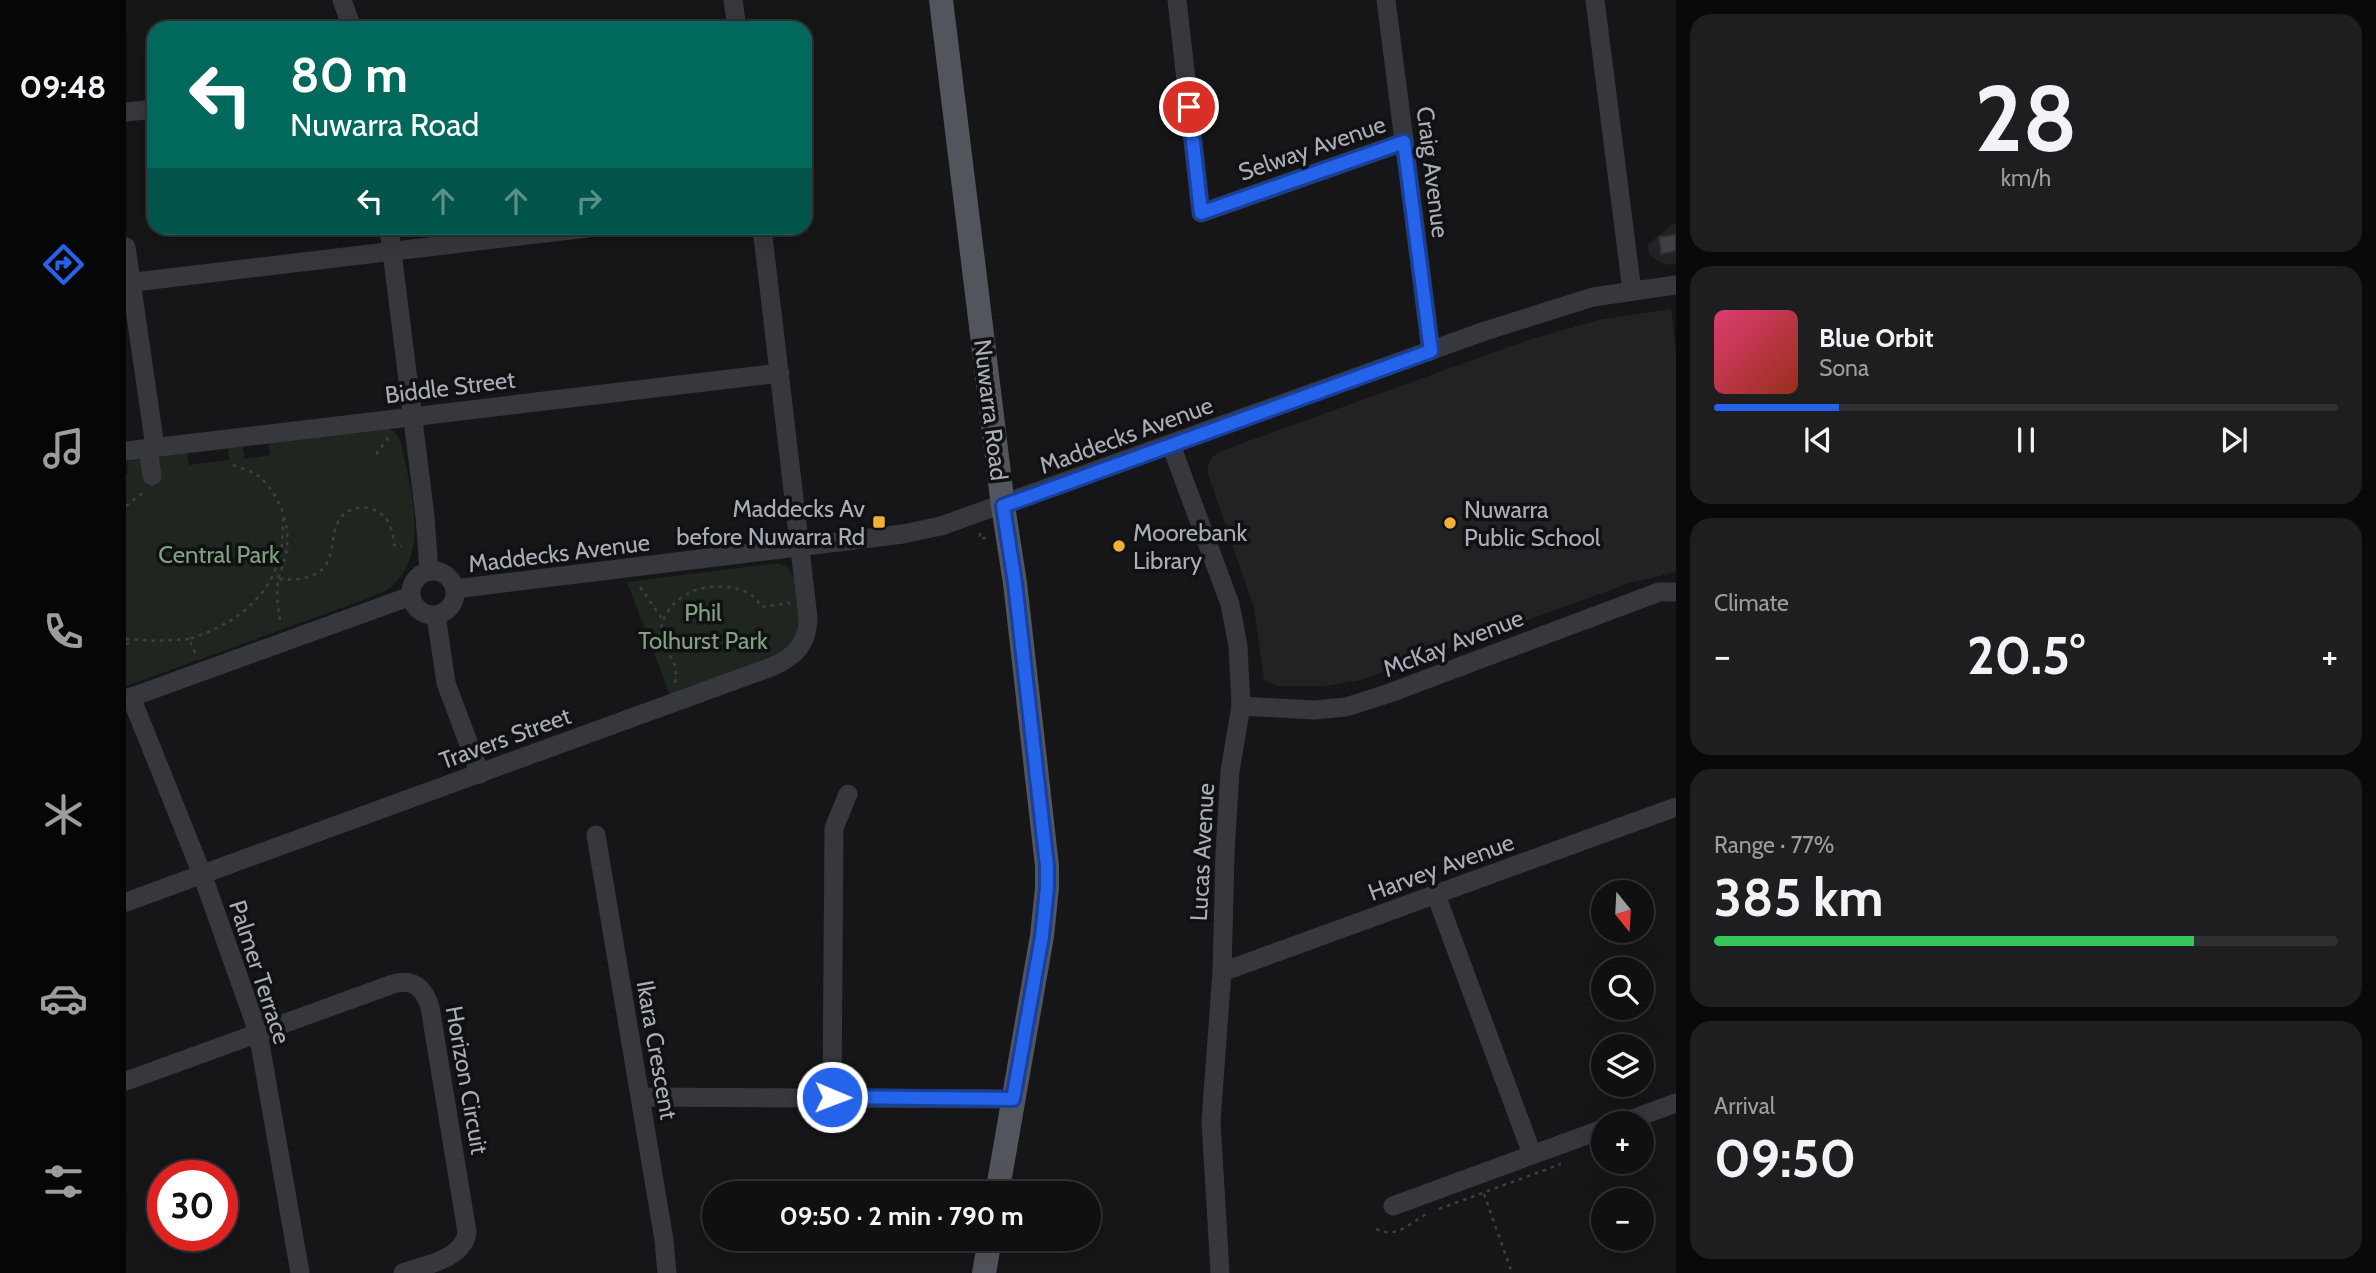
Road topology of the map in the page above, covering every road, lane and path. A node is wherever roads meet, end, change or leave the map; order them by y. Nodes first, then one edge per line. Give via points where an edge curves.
1 (342, 0) edge
2 (733, 0) edge
3 (940, 0) edge
4 (1177, 0) edge
5 (1386, 0) edge
6 (1595, 0) edge
7 (350, 21) edge
8 (736, 21) edge
9 (147, 110) edge
10 (126, 112) edge
11 (1404, 142) junction
12 (391, 235) edge
13 (529, 235) edge
14 (763, 235) edge
15 (126, 247) edge
16 (393, 251) junction
17 (129, 282) edge
18 (1676, 285) edge
19 (1632, 291) junction
20 (1431, 351) junction
21 (780, 373) junction
22 (412, 416) junction
23 (390, 436) dead end
24 (1171, 445) junction
25 (152, 448) junction
26 (126, 451) edge
27 (376, 454) dead end
28 (233, 465) dead end
29 (152, 475) dead end
30 (1003, 506) junction
31 (284, 517) junction
32 (980, 533) dead end
33 (989, 537) dead end
34 (980, 539) junction
35 (402, 546) dead end
36 (978, 546) dead end
37 (800, 547) junction
38 (429, 571) junction
39 (278, 579) junction
40 (639, 587) dead end
41 (455, 589) junction
42 (1676, 592) edge
43 (411, 596) junction
44 (783, 604) dead end
45 (436, 615) junction
46 (280, 620) dead end
47 (663, 620) junction
48 (126, 639) edge
49 (190, 639) junction
50 (137, 640) junction
51 (126, 644) edge
52 (195, 653) dead end
53 (674, 688) dead end
54 (129, 698) edge
55 (1241, 706) junction
56 (480, 774) junction
57 (848, 794) dead end
58 (1676, 807) edge
59 (596, 835) dead end
60 (202, 874) junction
61 (1436, 895) junction
62 (126, 902) edge
63 (1222, 972) junction
64 (258, 1032) junction
65 (126, 1081) edge
66 (640, 1097) junction
67 (832, 1097) junction
68 (1013, 1099) junction
69 (1676, 1103) edge
70 (1654, 1111) edge
71 (1591, 1133) edge
72 (1532, 1154) junction
73 (1570, 1161) dead end
74 (999, 1181) edge
75 (1483, 1193) junction
76 (1393, 1206) dead end
77 (1376, 1229) dead end
78 (987, 1251) edge
79 (300, 1273) edge
80 (403, 1273) edge
81 (667, 1273) edge
82 (984, 1273) edge
83 (1220, 1273) edge
84 (1512, 1273) edge

1 - 7 street
2 - 8 street
3 - 30 main road, Nuwarra Road
4 - 11 street, Selway Avenue via 1201,213
5 - 11 street, Craig Avenue
6 - 19 street
9 - 10 street
11 - 20 street, Craig Avenue
12 - 16 street
13 - 16 street
14 - 21 street, Travers Street
15 - 17 street
16 - 17 street
16 - 22 street
17 - 25 street
18 - 19 street, Maddecks Avenue
19 - 20 street, Maddecks Avenue via 1554,308
20 - 24 street, Maddecks Avenue
21 - 22 street, Biddle Street
21 - 37 street, Travers Street
22 - 25 street, Biddle Street
22 - 38 street
23 - 27 path
24 - 30 street, Maddecks Avenue
24 - 55 street, Lucas Avenue via 1230,604
25 - 26 street, Biddle Street
25 - 29 street
28 - 31 path via 265,483
30 - 37 street, Maddecks Avenue via 922,531
30 - 68 main road, Nuwarra Road via 1047,866 1042,936
31 - 39 path via 287,546
31 - 49 path via 275,570 251,606 211,632
32 - 34 path
33 - 34 path
34 - 36 path
35 - 39 path via 394,545 389,522 380,512 367,506 351,509 337,524 329,561 322,570 294,580
37 - 41 street, Maddecks Avenue
37 - 56 street, Travers Street via 808,629 805,641 786,661
38 - 41 street via 448,576
38 - 43 street via 416,578
39 - 46 path
40 - 47 path
41 - 45 street via 448,609
42 - 55 street, McKay Avenue via 1659,592 1346,707
43 - 45 street via 422,612
43 - 54 street
44 - 47 path via 761,607 751,593 741,589 709,588 689,592
45 - 56 street via 446,683
47 - 53 path via 660,640 676,666
48 - 50 path
49 - 50 path
49 - 52 path
50 - 51 path
54 - 60 street, Palmer Terrace
55 - 63 street, Lucas Avenue via 1230,771
56 - 60 street, Travers Street
57 - 67 street via 834,828
58 - 61 street, Harvey Avenue
59 - 66 street, Ikara Crescent
60 - 62 street, Travers Street
60 - 64 street, Palmer Terrace
61 - 63 street, Harvey Avenue
61 - 72 street
63 - 83 street, Lucas Avenue via 1211,1121
64 - 65 street
64 - 79 street, Palmer Terrace
64 - 80 street, Horizon Circuit via 400,982 413,983 424,992 432,1015 467,1232 455,1253
66 - 67 street
66 - 81 street, Ikara Crescent
67 - 68 street
68 - 74 main road, Nuwarra Road
69 - 70 street
71 - 72 street
72 - 76 street
73 - 75 path
75 - 77 path via 1426,1214 1405,1229 1384,1233
75 - 84 path
78 - 82 main road

